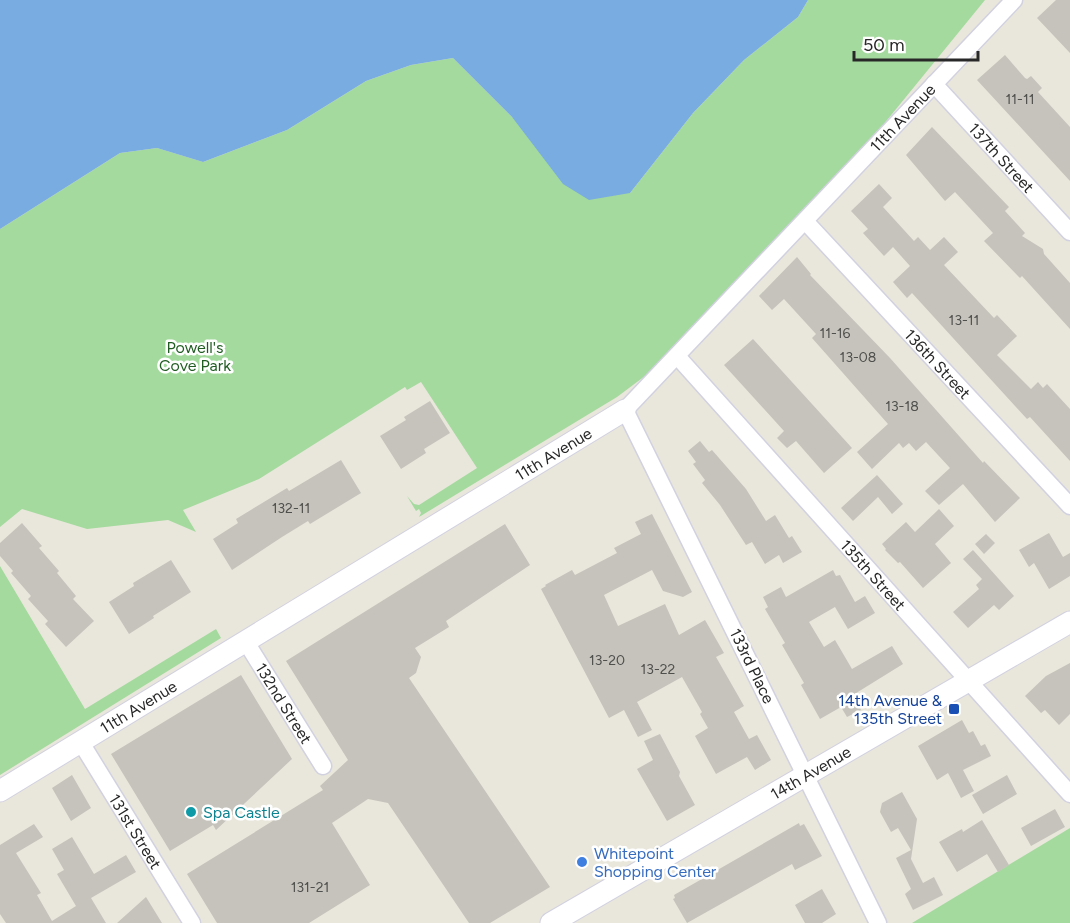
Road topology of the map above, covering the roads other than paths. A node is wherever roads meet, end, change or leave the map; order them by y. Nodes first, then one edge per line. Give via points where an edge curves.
1 (1014, 0) edge
2 (934, 84) junction
3 (805, 221) junction
4 (1070, 232) edge
5 (677, 356) junction
6 (625, 410) junction
7 (1070, 506) edge
8 (1070, 621) edge
9 (246, 642) junction
10 (969, 680) junction
11 (80, 741) junction
12 (323, 766) dead end
13 (806, 774) junction
14 (0, 791) edge
15 (1070, 794) edge
16 (192, 923) edge
17 (551, 923) edge
18 (878, 923) edge

1 - 2 street, 11th Avenue
2 - 3 street, 11th Avenue
2 - 4 street, 137th Street
3 - 5 street, 11th Avenue
3 - 7 street, 136th Street
5 - 6 street, 11th Avenue
5 - 10 street, 135th Street
6 - 9 street, 11th Avenue
6 - 13 street, 133rd Place
8 - 10 street, 14th Avenue
9 - 11 street, 11th Avenue
9 - 12 street, 132nd Street
10 - 13 street, 14th Avenue
10 - 15 street, 135th Street
11 - 14 street, 11th Avenue
11 - 16 street, 131st Street
13 - 17 street, 14th Avenue
13 - 18 street, 133rd Place

